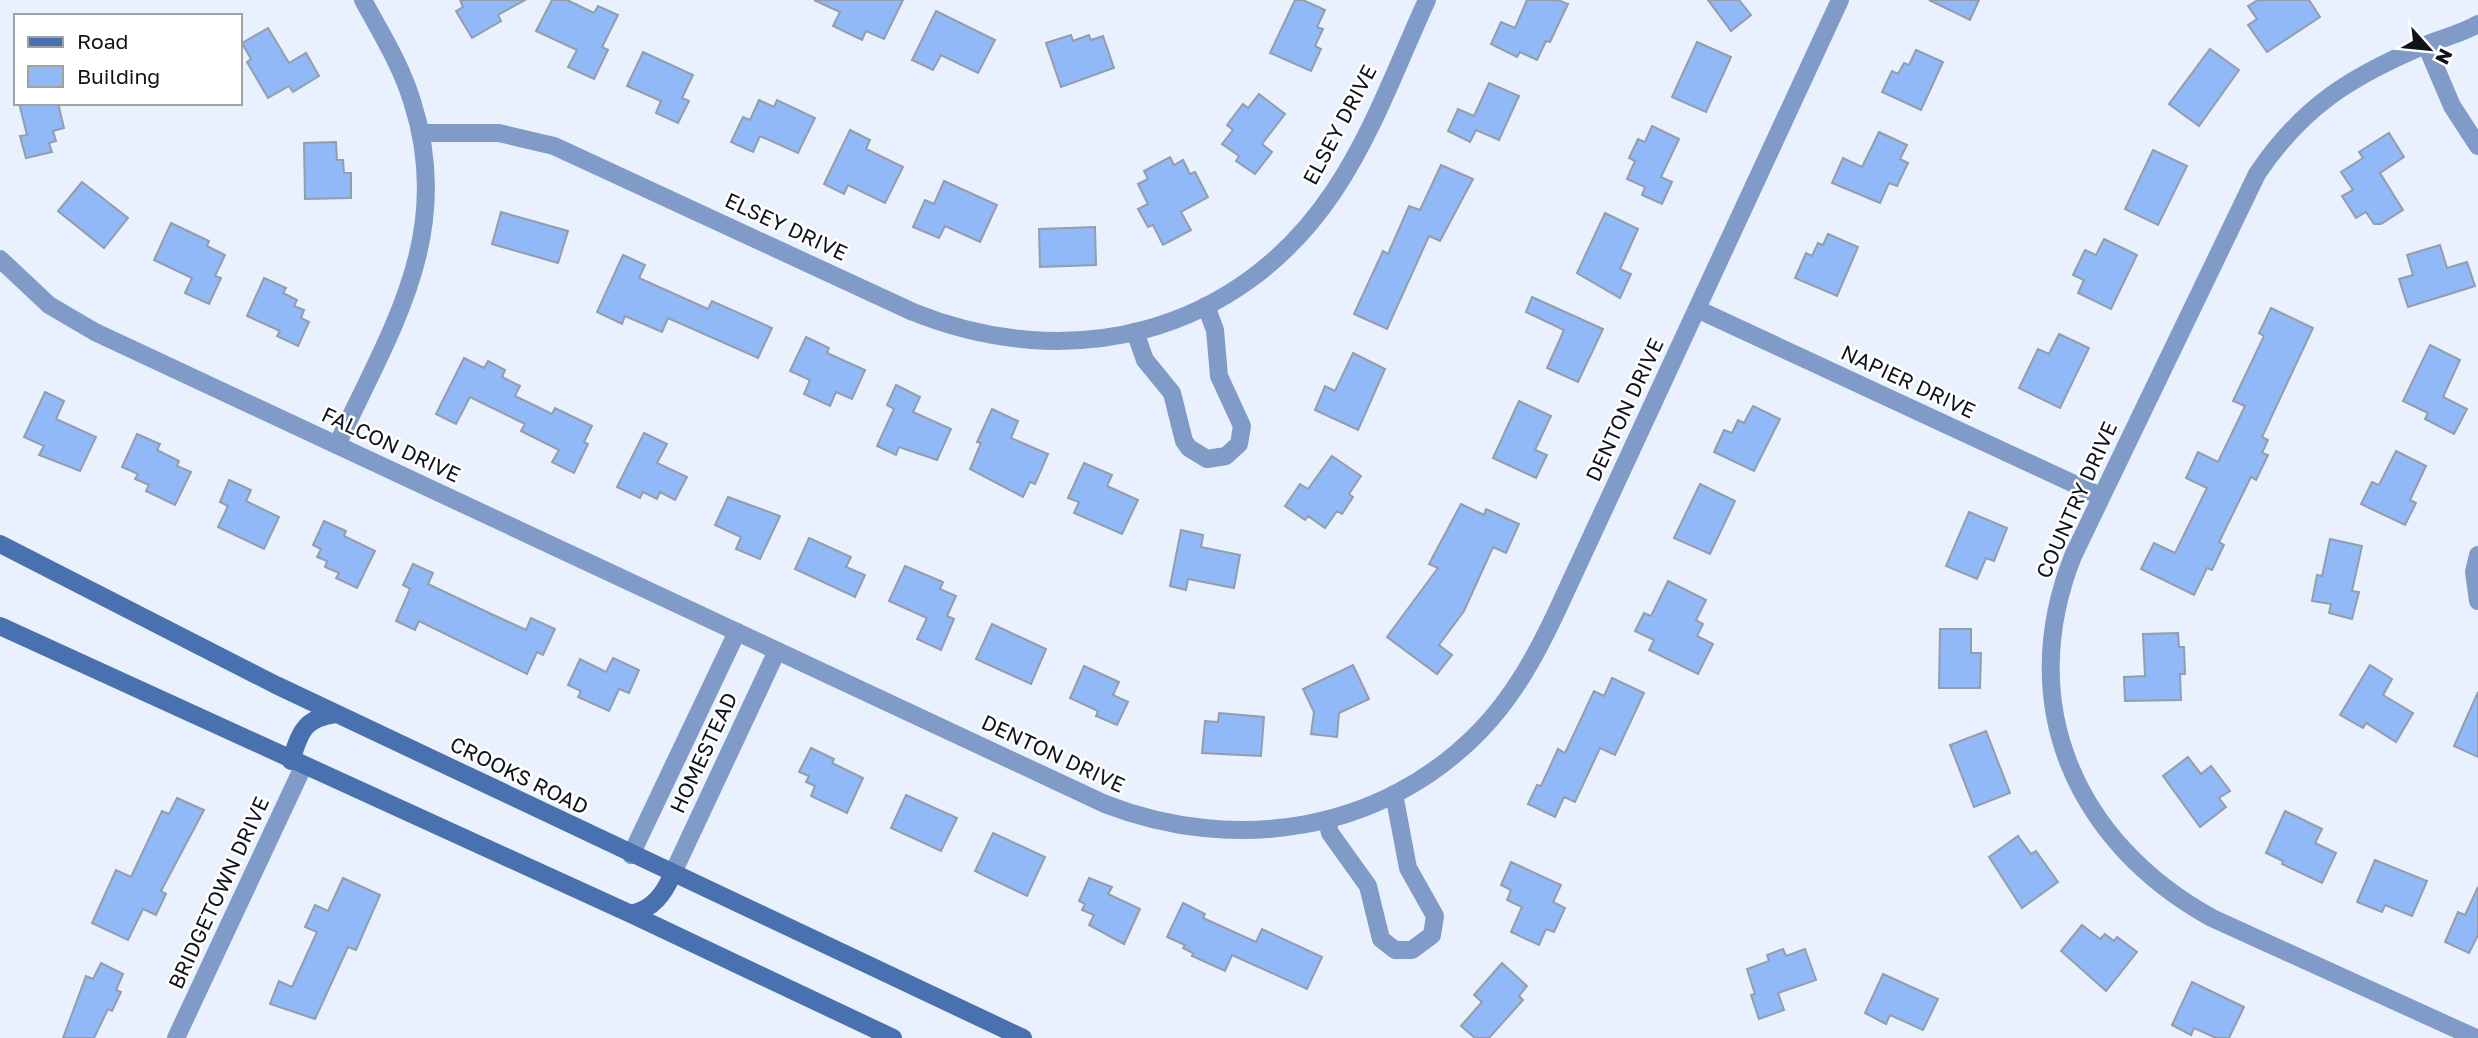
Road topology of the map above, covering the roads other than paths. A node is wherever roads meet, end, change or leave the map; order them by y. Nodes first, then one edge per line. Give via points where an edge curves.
1 (363, 0) edge
2 (1427, 0) edge
3 (1840, 0) edge
4 (2478, 24) edge
5 (2426, 45) junction
6 (421, 133) junction
7 (2478, 146) edge
8 (0, 260) edge
9 (1206, 306) junction
10 (1698, 309) junction
11 (1135, 332) junction
12 (337, 445) junction
13 (2100, 496) junction
14 (0, 544) edge
15 (2478, 555) edge
16 (2478, 601) edge
17 (0, 626) edge
18 (737, 632) junction
19 (777, 651) junction
20 (336, 714) junction
21 (297, 764) junction
22 (1394, 794) junction
23 (1327, 820) junction
24 (631, 855) junction
25 (672, 875) junction
26 (631, 914) junction
27 (176, 1038) edge
28 (893, 1038) edge
29 (1023, 1038) edge
30 (2476, 1038) edge

1 - 6 street via 402,74
2 - 9 street, ELSEY DRIVE via 1329,198 1280,255
3 - 10 street, DENTON DRIVE
4 - 5 street, COUNTRY DRIVE
5 - 7 street via 2452,106
5 - 13 street, COUNTRY DRIVE via 2364,72 2326,96 2271,153 2248,191
6 - 11 street, ELSEY DRIVE via 499,133 554,146 913,312 968,331 1012,340 1069,343
6 - 12 street via 427,182 420,254 405,298
8 - 12 street, FALCON DRIVE via 29,289 73,320
9 - 11 street, ELSEY DRIVE
9 - 11 street via 1219,376 1242,426 1238,444 1226,456 1206,459 1189,448 1172,393 1145,360
10 - 13 street, NAPIER DRIVE
10 - 22 street, DENTON DRIVE via 1521,679 1480,731 1456,753
12 - 18 street, FALCON DRIVE
13 - 30 street, COUNTRY DRIVE via 2060,592 2050,665 2063,747 2080,790 2103,828 2139,869 2175,897
14 - 20 main road, CROOKS ROAD
15 - 16 street via 2474,572
17 - 21 main road
18 - 19 street, FALCON DRIVE
18 - 24 street, HOMESTEAD
19 - 23 street, DENTON DRIVE via 1141,817 1234,832
19 - 25 street, HOMESTEAD
20 - 21 main road via 312,720 303,729
20 - 24 main road, CROOKS ROAD
21 - 26 main road
21 - 27 street, BRIDGETOWN DRIVE
22 - 23 street, DENTON DRIVE
22 - 23 street via 1408,868 1435,916 1432,934 1412,950 1395,950 1381,939 1368,886 1330,833
24 - 25 main road, CROOKS ROAD
25 - 26 main road via 660,898
25 - 29 main road, CROOKS ROAD
26 - 28 main road

